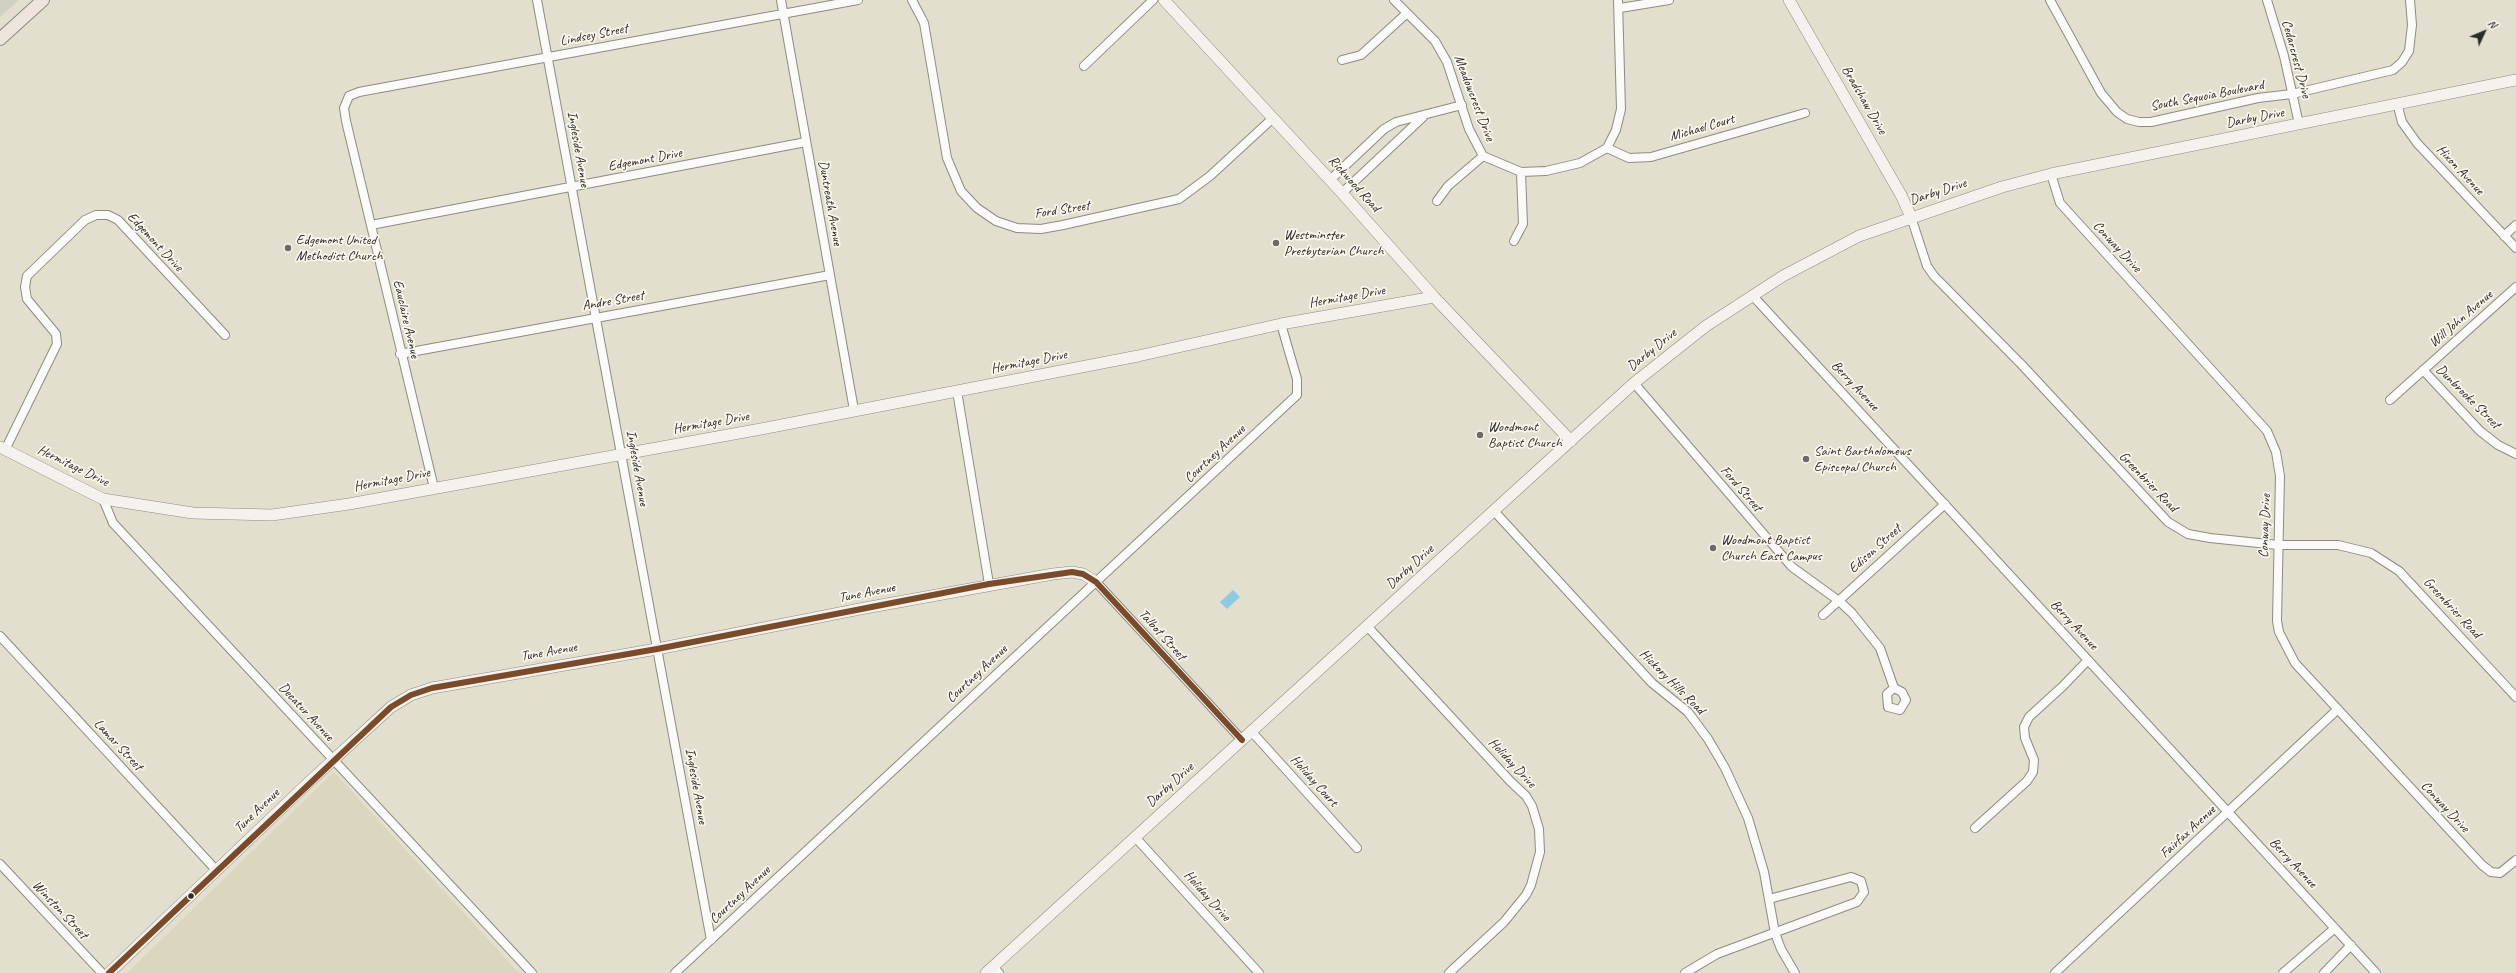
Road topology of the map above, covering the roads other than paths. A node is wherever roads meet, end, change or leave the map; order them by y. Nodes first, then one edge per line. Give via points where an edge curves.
1 (43, 0) edge
2 (537, 0) edge
3 (781, 0) edge
4 (858, 0) edge
5 (912, 0) edge
6 (1153, 0) edge
7 (1164, 0) edge
8 (1394, 0) edge
9 (1669, 0) edge
10 (1789, 0) edge
11 (2267, 0) edge
12 (2410, 0) edge
13 (2053, 1) edge
14 (1619, 4) edge
15 (1406, 14) junction
16 (784, 15) junction
17 (0, 39) edge
18 (548, 57) junction
19 (1342, 60) dead end
20 (1084, 66) dead end
21 (2516, 80) edge
22 (2292, 94) junction
23 (2397, 103) junction
24 (1462, 105) junction
25 (344, 108) joint
26 (1805, 113) dead end
27 (1423, 117) junction
28 (1273, 118) junction
29 (2300, 124) junction
30 (806, 142) junction
31 (1608, 148) junction
32 (1483, 156) junction
33 (1521, 172) junction
34 (2051, 174) junction
35 (1330, 180) junction
36 (571, 187) junction
37 (1342, 193) junction
38 (1438, 201) dead end
39 (1911, 217) junction
40 (371, 225) junction
41 (2516, 225) edge
42 (2504, 236) junction
43 (1514, 240) dead end
44 (2516, 248) edge
45 (830, 275) junction
46 (2516, 287) edge
47 (1752, 294) junction
48 (1434, 297) junction
49 (596, 318) junction
50 (1281, 324) junction
51 (225, 335) dead end
52 (400, 354) junction
53 (2423, 370) junction
54 (1634, 383) junction
55 (957, 391) junction
56 (2390, 400) dead end
57 (854, 410) junction
58 (1571, 440) junction
59 (2, 449) edge
60 (2516, 454) edge
61 (621, 455) junction
62 (434, 488) junction
63 (103, 499) junction
64 (1945, 504) junction
65 (1494, 511) junction
66 (2278, 545) junction
67 (1096, 582) junction
68 (989, 584) junction
69 (1839, 601) junction
70 (1823, 615) dead end
71 (1367, 626) junction
72 (0, 636) edge
73 (657, 649) junction
74 (2088, 660) junction
75 (1894, 688) dead end
76 (2516, 697) edge
77 (2338, 709) junction
78 (1251, 731) junction
79 (1242, 740) junction
80 (333, 760) junction
81 (2228, 812) junction
82 (1975, 828) dead end
83 (1135, 837) junction
84 (1357, 848) dead end
85 (2516, 860) edge
86 (0, 864) edge
87 (217, 871) junction
88 (1769, 899) junction
89 (2335, 928) junction
90 (1775, 933) junction
91 (711, 940) junction
92 (2351, 945) junction
93 (993, 971) edge
94 (102, 973) edge
95 (109, 973) edge
96 (532, 973) edge
97 (676, 973) edge
98 (1259, 973) edge
99 (1449, 973) edge
100 (1684, 973) edge
101 (1795, 973) edge
102 (2055, 973) edge
103 (2283, 973) edge
104 (2324, 973) edge
105 (2376, 973) edge

1 - 17 main road
2 - 18 street, Ingleside Avenue
3 - 16 street, Duntreath Avenue
4 - 16 street, Lindsey Street
5 - 28 street, Ford Street via 924,23 947,158 961,191 977,208 996,221 1017,228 1041,229 1179,199 1210,176
6 - 20 street
7 - 28 street, Rickwood Road
8 - 15 street, Meadowcrest Drive
9 - 14 street
10 - 39 street, Bradshaw Drive via 1902,195
11 - 22 street, Cedarcrest Drive
12 - 22 street, South Sequoia Boulevard via 2412,25 2409,51 2393,70
13 - 22 street, South Sequoia Boulevard via 2101,93 2117,112 2127,119 2151,122 2258,98
14 - 31 street via 1621,109
15 - 19 street via 1362,55
15 - 24 street, Meadowcrest Drive via 1435,41
16 - 18 street, Lindsey Street
16 - 30 street, Duntreath Avenue
18 - 25 street, Lindsey Street via 359,92 349,96
18 - 36 street, Ingleside Avenue
21 - 23 street, Darby Drive
22 - 29 street, Cedarcrest Drive
23 - 29 street, Darby Drive
23 - 42 street, Hixon Avenue via 2402,122 2417,143
24 - 27 street
24 - 32 street, Meadowcrest Drive via 1469,129
25 - 40 street, Eauclaire Avenue
26 - 31 street, Michael Court via 1651,156 1629,158
27 - 35 street via 1396,122 1384,129
27 - 37 street
28 - 35 street, Rickwood Road
29 - 34 street, Darby Drive
30 - 36 street, Edgemont Drive
30 - 45 street, Duntreath Avenue
31 - 33 street, Meadowcrest Drive via 1580,163 1546,171
32 - 33 street, Meadowcrest Drive
32 - 38 street via 1448,186
33 - 43 street via 1523,224
34 - 39 street, Darby Drive
34 - 66 street, Conway Drive via 2060,203 2267,432 2279,464
35 - 37 street, Rickwood Road
36 - 40 street, Edgemont Drive
36 - 49 street, Ingleside Avenue
37 - 48 street, Rickwood Road
39 - 47 street, Darby Drive via 1858,236
39 - 66 street, Greenbrier Road via 1927,266 1934,276 2022,365 2168,522 2188,534
40 - 52 street, Eauclaire Avenue
41 - 42 street
42 - 44 street, Hixon Avenue
45 - 49 street, Andre Street
45 - 57 street, Duntreath Avenue
46 - 53 street, Will John Avenue
47 - 54 street, Darby Drive via 1695,334
47 - 64 street, Berry Avenue
48 - 50 street, Hermitage Drive
48 - 58 street, Rickwood Road
49 - 52 street, Andre Street
49 - 61 street, Ingleside Avenue
50 - 55 street, Hermitage Drive via 1138,356
50 - 67 street, Courtney Avenue via 1297,379 1297,395
51 - 59 street, Edgemont Drive via 118,220 108,215 96,215 85,220 27,276 27,299 56,334 57,344
52 - 62 street, Eauclaire Avenue
53 - 56 street, Will John Avenue
53 - 60 street, Dunbrooke Street via 2480,431 2498,445
54 - 58 street, Darby Drive
54 - 69 street, Ford Street via 1792,567
55 - 57 street, Hermitage Drive
55 - 68 street
57 - 61 street, Hermitage Drive
58 - 65 street, Darby Drive
59 - 63 street, Hermitage Drive
61 - 62 street, Hermitage Drive
61 - 73 street, Ingleside Avenue
62 - 63 street, Hermitage Drive via 272,515 193,513
63 - 80 street, Decatur Avenue via 113,523
64 - 69 street, Edison Street
64 - 74 street, Berry Avenue
65 - 71 street, Darby Drive
65 - 88 street, Hickory Hills Road via 1652,683 1688,712 1708,739 1740,798 1764,872
66 - 76 street, Greenbrier Road via 2349,546 2371,552 2390,563 2446,619
66 - 77 street, Conway Drive via 2275,609 2279,632 2295,663
67 - 68 street, Tune Avenue via 1083,574 1072,572
67 - 79 street, Talbot Street
67 - 91 street, Courtney Avenue
68 - 73 street, Tune Avenue
69 - 70 street, Edison Street
69 - 75 street, Ford Street via 1880,648
71 - 78 street, Darby Drive
71 - 99 street, Holiday Drive via 1526,796 1539,829 1540,852 1526,895 1504,922
72 - 87 street, Lamar Street
73 - 80 street, Tune Avenue via 421,690 391,707
73 - 91 street, Ingleside Avenue
74 - 81 street, Berry Avenue
74 - 82 street via 2029,716 2024,727 2025,738 2034,760 2033,772 2027,781
77 - 81 street, Fairfax Avenue
77 - 85 street, Conway Drive via 2490,872 2500,873
78 - 79 street, Darby Drive
78 - 84 street, Holiday Court
79 - 83 street, Darby Drive
80 - 87 street, Tune Avenue
80 - 96 street, Decatur Avenue
81 - 89 street, Berry Avenue
81 - 102 street, Fairfax Avenue
83 - 93 street, Darby Drive
83 - 98 street, Holiday Drive
86 - 94 street, Winston Street
87 - 95 street, Tune Avenue
88 - 90 street, Hickory Hills Road
88 - 90 street via 1851,877 1861,881 1864,892 1857,902
89 - 92 street, Berry Avenue
89 - 103 street
90 - 100 street via 1717,954
90 - 101 street, Hickory Hills Road
91 - 97 street, Courtney Avenue
92 - 104 street
92 - 105 street, Berry Avenue

